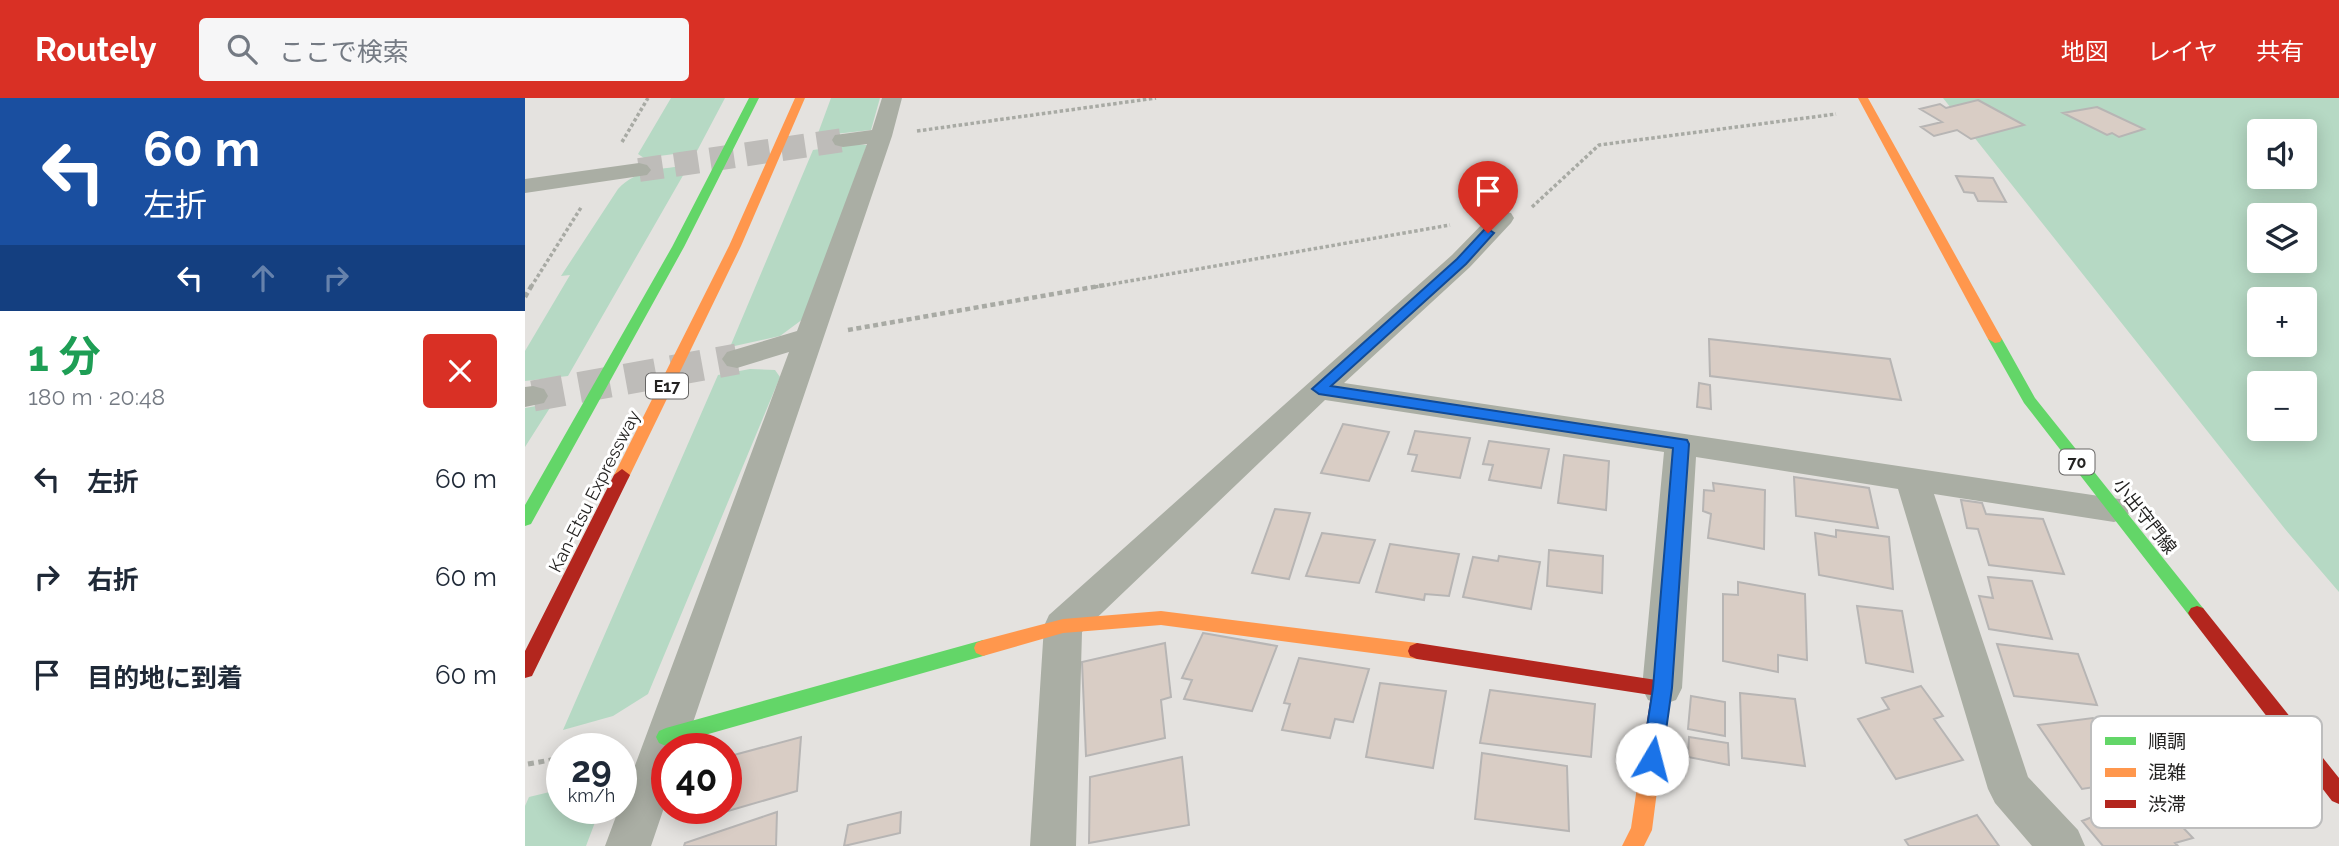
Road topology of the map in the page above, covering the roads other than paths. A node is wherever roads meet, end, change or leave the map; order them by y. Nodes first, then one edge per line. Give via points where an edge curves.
1 (754, 98) edge
2 (800, 98) edge
3 (892, 98) edge
4 (1866, 104) edge
5 (881, 136) junction
6 (843, 140) tunnel mouth
7 (639, 170) tunnel mouth
8 (525, 186) edge
9 (1501, 218) road end
10 (808, 337) junction
11 (737, 359) tunnel mouth
12 (1319, 389) junction
13 (1682, 444) junction
14 (1912, 478) junction
15 (2115, 509) junction
16 (525, 520) edge
17 (1063, 626) junction
18 (525, 670) edge
19 (1662, 688) junction
20 (2278, 716) edge
21 (667, 733) edge
22 (680, 733) edge
23 (2322, 772) edge
24 (651, 780) edge
25 (2339, 794) edge
26 (628, 846) edge
27 (1053, 846) edge
28 (1633, 846) edge
29 (2062, 846) edge

1 - 16 main road
2 - 18 main road, Kan-Etsu Expressway / E17 via 735,246
3 - 5 street
4 - 15 main road, 小出守門線 / 70 via 2029,400
5 - 6 street
5 - 10 street
7 - 8 street
9 - 12 street via 1461,261
10 - 11 street
10 - 21 street
12 - 13 street
12 - 17 street
13 - 14 street
13 - 19 street
14 - 15 street
14 - 29 street via 2010,789
15 - 20 main road, 小出守門線 / 70
17 - 19 main road via 1161,618
17 - 22 main road
17 - 27 street
19 - 28 main road via 1641,830
23 - 25 main road, 小出守門線 / 70
24 - 26 street

